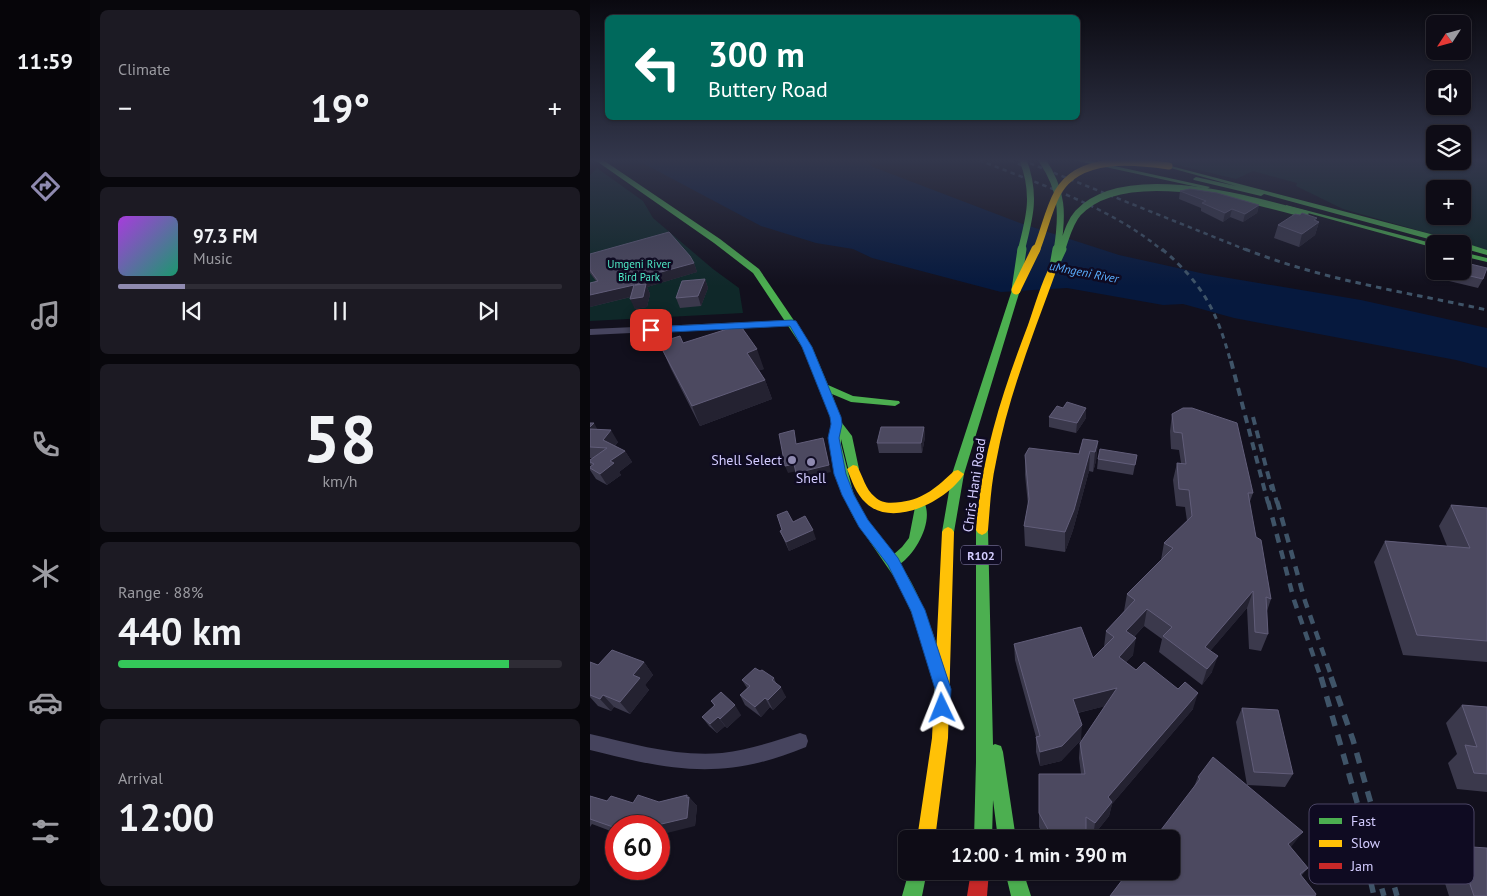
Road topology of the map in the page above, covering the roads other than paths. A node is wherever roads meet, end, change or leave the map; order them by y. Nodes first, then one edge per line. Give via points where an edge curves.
1 (659, 202) edge
2 (1034, 202) edge
3 (1055, 202) edge
4 (1062, 202) edge
5 (1093, 202) edge
6 (1248, 202) edge
7 (1270, 202) edge
8 (1289, 202) edge
9 (1309, 202) edge
10 (1426, 235) edge
11 (1426, 239) edge
12 (1426, 245) edge
13 (1426, 245) edge
14 (1471, 250) edge
15 (1487, 254) edge
16 (1471, 257) edge
17 (1487, 261) edge
18 (1054, 266) junction
19 (1016, 290) junction
20 (792, 323) junction
21 (590, 332) edge
22 (824, 387) junction
23 (894, 403) dead end
24 (837, 424) junction
25 (958, 474) junction
26 (920, 505) junction
27 (893, 562) junction
28 (943, 689) junction
29 (985, 690) junction
30 (590, 742) edge
31 (800, 742) dead end
32 (927, 830) edge
33 (983, 830) edge
34 (1006, 830) edge
35 (916, 880) edge
36 (979, 880) edge
37 (1017, 880) edge
38 (912, 896) edge
39 (977, 896) edge
40 (1021, 896) edge

1 - 20 main road via 756,271
2 - 19 main road, bridge via 1018,267
3 - 19 main road, bridge
4 - 18 main road, bridge via 1062,230
5 - 18 main road, bridge via 1080,210
6 - 12 main road, bridge
7 - 13 main road
8 - 11 main road
9 - 10 main road, bridge
14 - 15 main road
16 - 17 main road
18 - 29 main road, Chris Hani Road / R102 via 999,422 989,466 982,526 981,646
19 - 25 main road, Chris Hani Road / R102
20 - 21 street
20 - 22 main road via 807,347
22 - 23 main road via 851,398
22 - 24 main road
24 - 26 main road via 844,433 861,489 870,500 881,507
24 - 27 main road via 834,438 840,474 848,495 863,523
25 - 26 main road via 939,493
25 - 28 main road, Chris Hani Road / R102 via 945,576
26 - 27 main road via 912,547
27 - 28 main road via 918,610
28 - 32 main road, Chris Hani Road / R102
29 - 33 main road, Chris Hani Road / R102
29 - 34 main road
30 - 31 street via 693,762 723,761
35 - 38 main road
36 - 39 main road
37 - 40 main road

